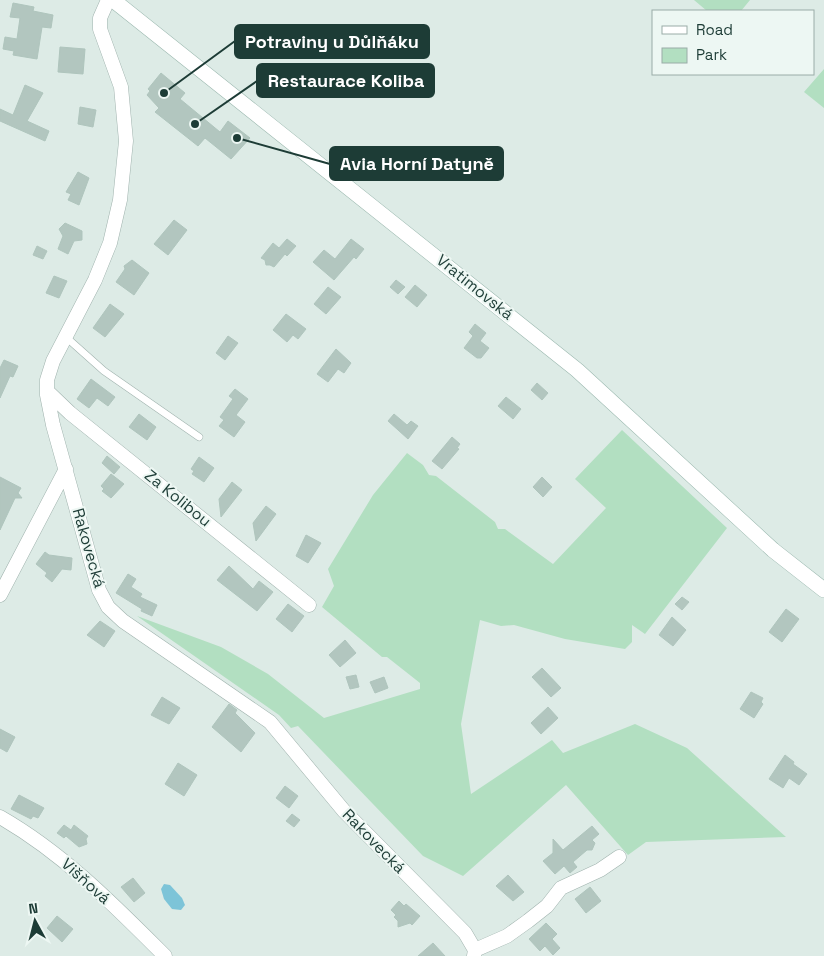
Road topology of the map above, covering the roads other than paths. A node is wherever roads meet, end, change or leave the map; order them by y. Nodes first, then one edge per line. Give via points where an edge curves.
1 (108, 0) edge
2 (113, 0) edge
3 (67, 338) junction
4 (47, 391) junction
5 (199, 437) dead end
6 (66, 470) junction
7 (2, 587) edge
8 (824, 590) edge
9 (309, 605) dead end
10 (0, 817) edge
11 (619, 858) dead end
12 (474, 953) edge
13 (164, 956) edge

1 - 3 street, Rakovecká via 100,18 100,29 121,87 126,141 120,200 110,243
2 - 8 main road, Vratimovská via 569,364 773,550
3 - 4 street, Rakovecká via 53,361
3 - 5 lane via 104,370
4 - 6 street, Rakovecká
4 - 9 street, Za Kolibou
6 - 7 street
6 - 12 street, Rakovecká via 99,590 108,607 123,621 270,722 344,811 465,933
10 - 13 street, Višňová via 48,848 95,888
11 - 12 street via 561,888 528,921

